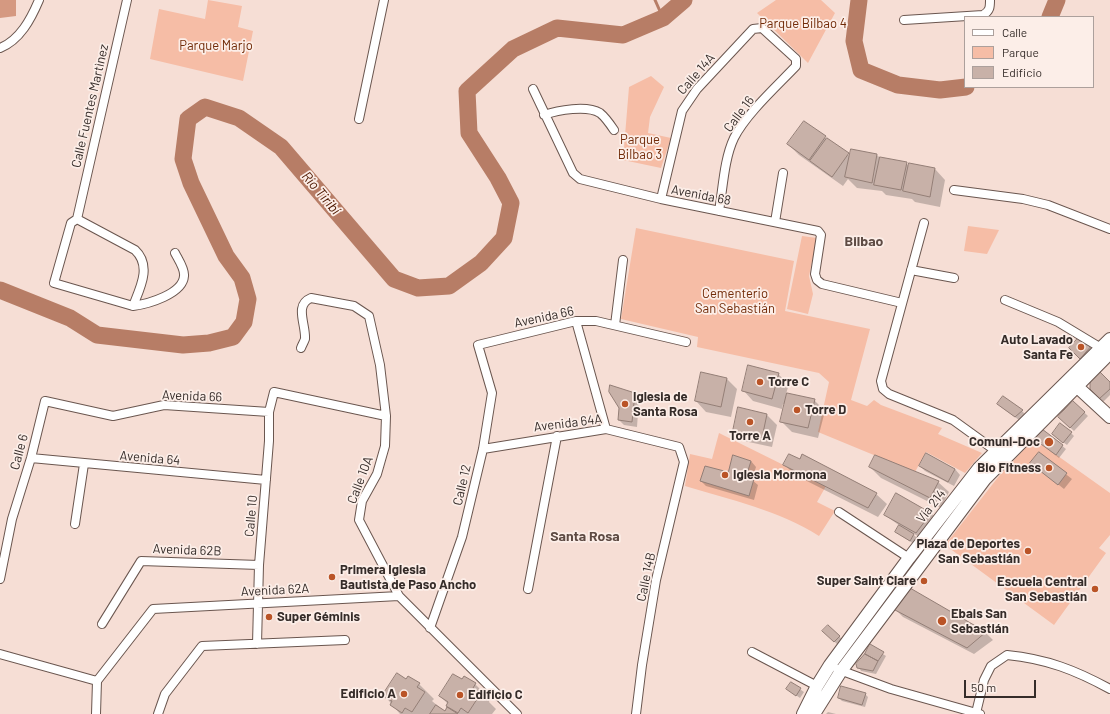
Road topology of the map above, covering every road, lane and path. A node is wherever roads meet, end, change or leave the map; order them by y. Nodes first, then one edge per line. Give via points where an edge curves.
1 (39, 0) edge
2 (127, 0) edge
3 (384, 0) edge
4 (990, 0) edge
5 (964, 16) edge
6 (967, 16) edge
7 (904, 20) dead end
8 (0, 48) edge
9 (796, 66) joint
10 (533, 89) dead end
11 (544, 115) junction
12 (359, 119) dead end
13 (614, 130) dead end
14 (783, 173) dead end
15 (954, 190) dead end
16 (661, 199) junction
17 (719, 210) junction
18 (77, 218) junction
19 (775, 222) junction
20 (924, 223) dead end
21 (1110, 229) edge
22 (175, 253) dead end
23 (623, 260) dead end
24 (911, 270) junction
25 (954, 278) dead end
26 (1005, 300) dead end
27 (902, 304) junction
28 (134, 306) junction
29 (576, 321) junction
30 (615, 325) junction
31 (686, 342) dead end
32 (478, 345) joint
33 (1107, 347) edge
34 (301, 348) dead end
35 (1073, 382) junction
36 (45, 401) joint
37 (269, 412) junction
38 (386, 416) junction
39 (1110, 417) edge
40 (606, 429) junction
41 (558, 436) junction
42 (679, 447) joint
43 (483, 449) junction
44 (1000, 454) junction
45 (31, 458) junction
46 (84, 464) junction
47 (266, 480) junction
48 (839, 512) dead end
49 (75, 524) dead end
50 (909, 558) junction
51 (258, 565) junction
52 (0, 577) edge
53 (528, 589) dead end
54 (399, 596) junction
55 (258, 603) junction
56 (102, 624) dead end
57 (430, 628) junction
58 (345, 640) dead end
59 (257, 644) junction
60 (752, 652) dead end
61 (0, 654) edge
62 (830, 665) junction
63 (841, 671) junction
64 (97, 681) junction
65 (817, 686) junction
66 (1110, 689) edge
67 (96, 714) edge
68 (158, 714) edge
69 (517, 714) edge
70 (636, 714) edge
71 (803, 714) edge
72 (814, 714) edge
73 (978, 714) edge

1 - 8 street via 33,16 11,44
2 - 18 street, Calle Fuentes Martìnez
3 - 12 street
4 - 6 street via 987,13
5 - 7 street
9 - 16 street, Calle 14A via 796,59 762,28 753,29 687,102 678,124
9 - 17 street, Calle 16 via 743,125 734,139
10 - 11 street
11 - 13 street via 563,109 597,112
11 - 16 street, Avenida 68 via 573,173 580,179
14 - 19 street
15 - 21 street via 1048,205
16 - 17 street, Avenida 68
17 - 19 street, Avenida 68
18 - 28 street via 141,255 144,275
18 - 28 street, Calle Fuentes Martìnez via 71,223 54,283
19 - 27 street, Avenida 68 via 818,231 821,235 815,274 822,284
20 - 24 street
22 - 28 street via 185,275 183,282 172,293
23 - 30 street
24 - 25 street
24 - 27 street
26 - 33 street via 1058,322
27 - 44 street via 881,381 883,389 889,394 953,420
29 - 30 street, Avenida 66 via 596,321
29 - 32 street, Avenida 66
29 - 40 street
30 - 31 street, Avenida 66
32 - 43 street, Calle 12 via 492,393
33 - 35 main road, Vía 214
34 - 38 street, Calle 10A via 305,339 302,305 305,300 311,298 354,306 369,316 380,365
35 - 39 main road
35 - 44 main road, Vía 214
36 - 37 street, Avenida 66 via 113,416 164,405
36 - 45 street, Calle 6
37 - 38 street, Calle 10 via 274,392
37 - 47 street, Calle 10
38 - 54 street, Calle 10A via 385,446 378,474 362,501 359,520
40 - 41 street, Avenida 64A
40 - 42 street, Avenida 64A
41 - 43 street, Avenida 64A
41 - 53 street
42 - 70 street, Calle 14B via 684,462 656,580
43 - 57 street, Calle 12 via 462,537
44 - 50 main road, Vía 214 via 980,468
44 - 63 main road, Vía 214 via 985,479
45 - 46 street, Avenida 64
45 - 52 street, Calle 6 via 12,519
46 - 47 street, Avenida 64
46 - 49 street
47 - 51 street, Calle 10
48 - 50 street
50 - 62 main road, Vía 214
51 - 55 street, Calle 10
51 - 56 street, Avenida 62B via 141,560
54 - 55 street, Avenida 62A
54 - 57 street, Calle 10A
55 - 59 street, Calle 10
55 - 64 street, Avenida 62A via 152,608
57 - 69 street, Calle 10A
58 - 59 street
59 - 68 street via 202,646 165,694
60 - 65 street
61 - 64 street
62 - 63 street
62 - 65 main road, Vía 214
63 - 72 main road, Vía 214
63 - 73 street via 891,689
64 - 67 street
65 - 71 main road, Vía 214
66 - 73 street via 1058,664 1007,655 991,666 984,680

